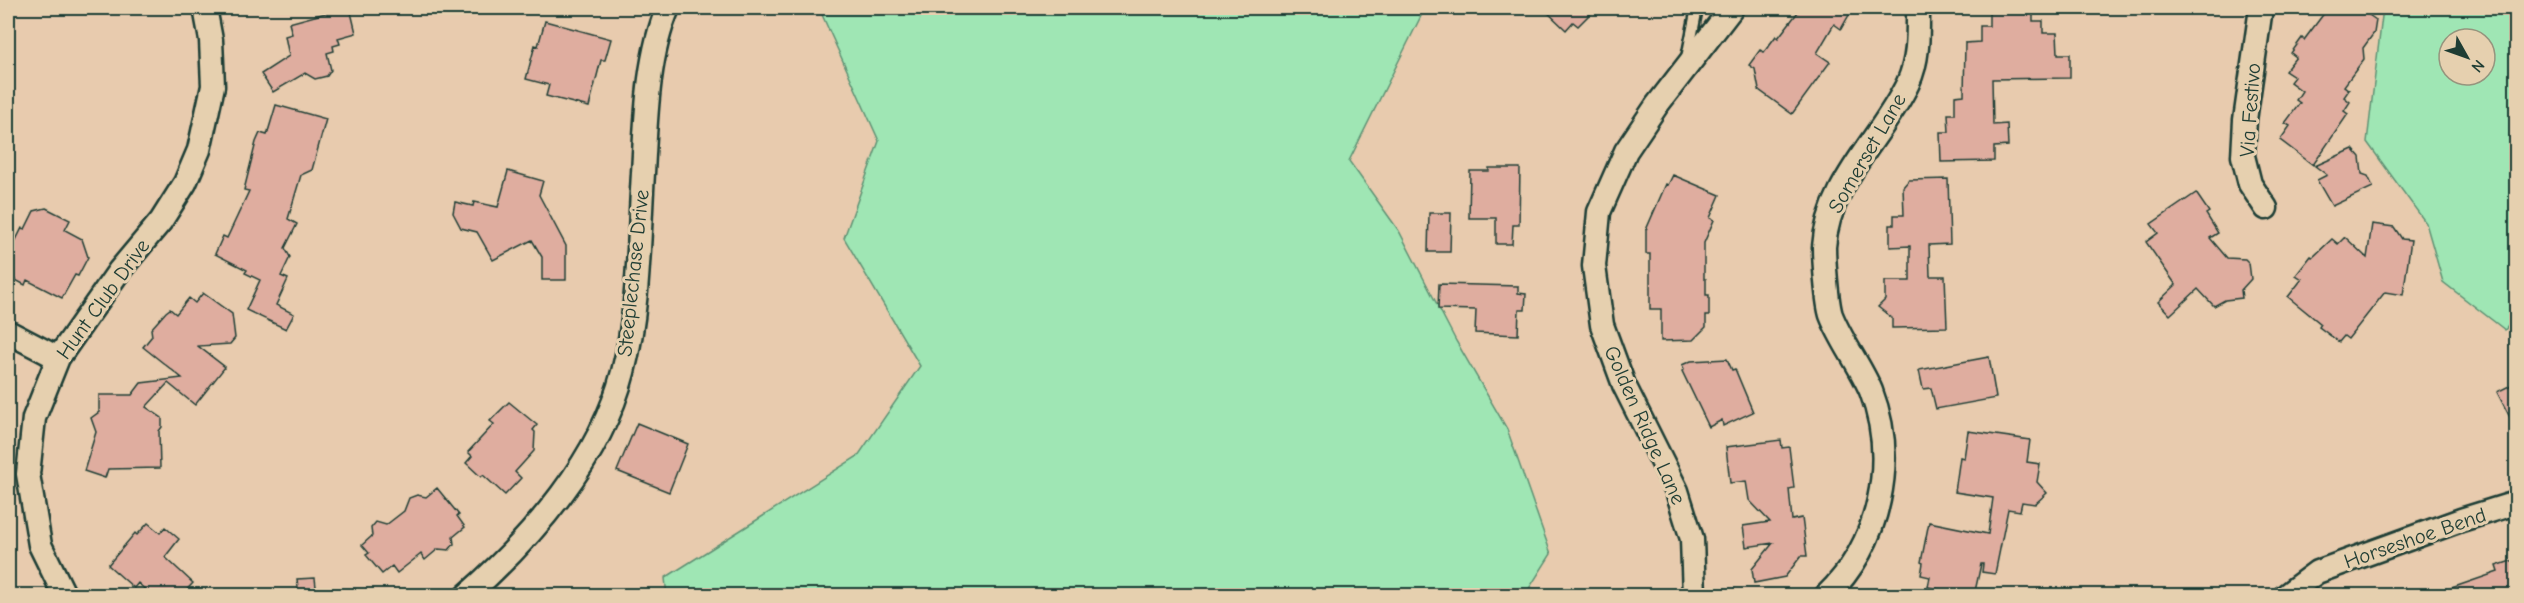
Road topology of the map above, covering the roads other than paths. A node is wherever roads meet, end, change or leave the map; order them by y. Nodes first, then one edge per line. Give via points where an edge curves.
1 (204, 8) edge
2 (668, 8) edge
3 (1697, 8) edge
4 (1732, 8) edge
5 (1918, 8) edge
6 (2261, 8) edge
7 (1686, 68) junction
8 (2266, 208) dead end
9 (8, 332) edge
10 (58, 358) junction
11 (2517, 503) edge
12 (66, 596) edge
13 (466, 596) edge
14 (1694, 596) edge
15 (1826, 596) edge
16 (2285, 596) edge

1 - 10 street, Hunt Club Drive via 213,86 199,150 185,183 161,221 119,271
2 - 13 street, Steeplechase Drive via 661,24 648,101 635,298 623,372 601,431 564,490 527,537
3 - 7 lane
4 - 7 street, Golden Ridge Lane
5 - 15 street, Somerset Lane via 1918,49 1908,83 1850,174 1829,218 1824,248 1830,313 1870,391 1882,431 1883,484 1870,533 1839,583
6 - 8 street, Via Festivo via 2243,156 2250,184
7 - 14 street, Golden Ridge Lane via 1626,151 1599,212 1594,266 1602,325 1624,385 1677,491 1692,539
9 - 10 street
10 - 12 street, Hunt Club Drive via 34,418 28,474 40,545
11 - 16 street, Horseshoe Bend via 2317,572

